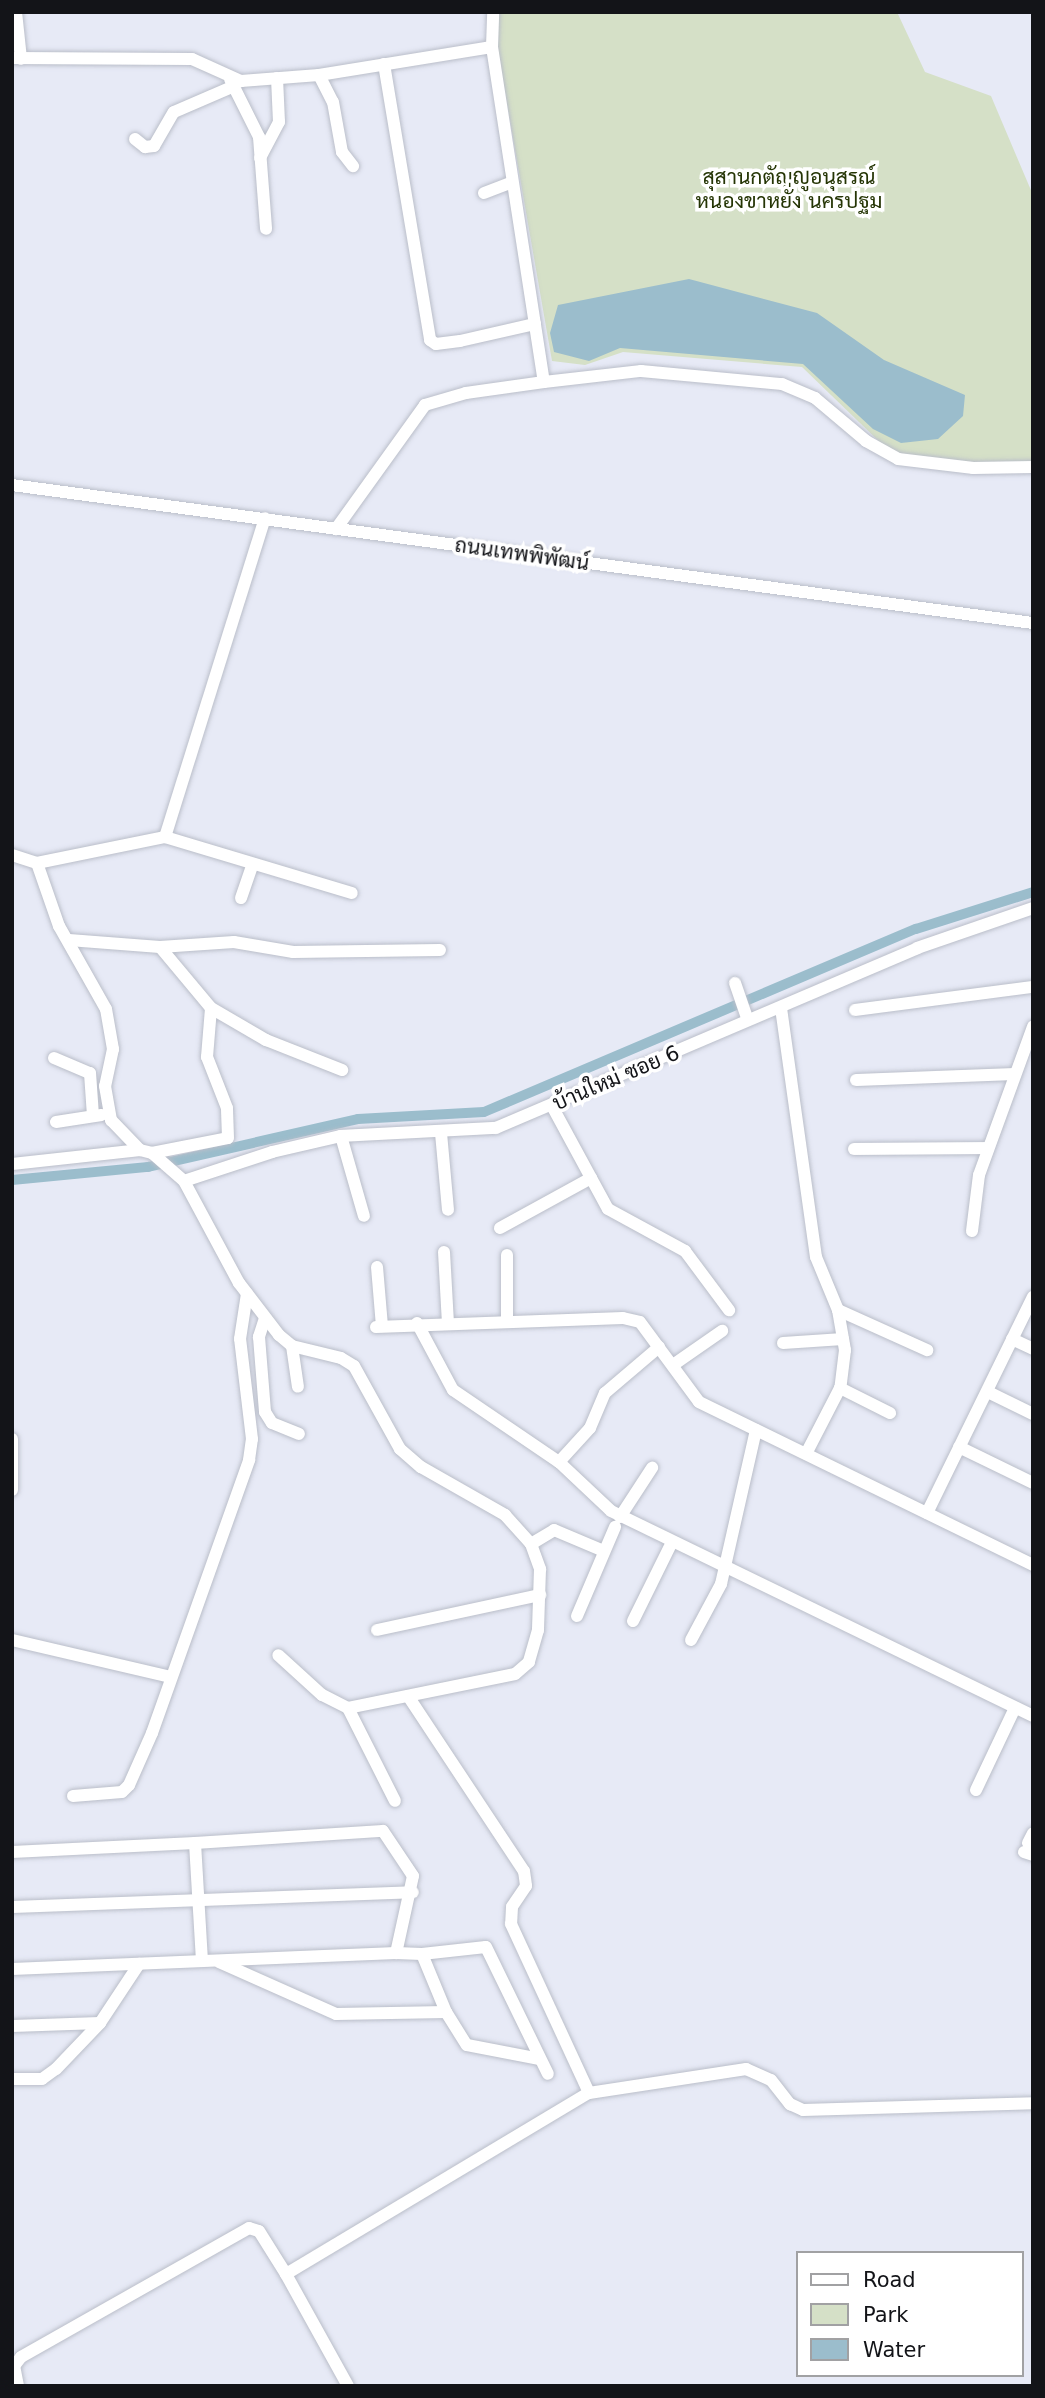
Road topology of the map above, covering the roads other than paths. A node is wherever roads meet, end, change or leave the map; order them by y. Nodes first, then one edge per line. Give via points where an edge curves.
1 (16, 12) edge
2 (493, 12) edge
3 (492, 47) junction
4 (17, 58) edge
5 (384, 64) junction
6 (318, 75) junction
7 (277, 78) junction
8 (232, 82) junction
9 (135, 139) dead end
10 (260, 159) junction
11 (353, 166) dead end
12 (512, 182) junction
13 (484, 193) dead end
14 (266, 229) dead end
15 (534, 324) junction
16 (544, 382) junction
17 (1033, 467) edge
18 (12, 485) edge
19 (265, 518) junction
20 (336, 529) junction
21 (1033, 623) edge
22 (165, 837) junction
23 (12, 855) edge
24 (37, 863) junction
25 (253, 864) junction
26 (352, 893) dead end
27 (241, 898) dead end
28 (1033, 908) edge
29 (69, 940) junction
30 (160, 947) junction
31 (440, 950) dead end
32 (735, 983) dead end
33 (1033, 987) edge
34 (781, 1008) junction
35 (211, 1009) junction
36 (855, 1010) dead end
37 (746, 1016) junction
38 (1033, 1027) edge
39 (54, 1058) dead end
40 (342, 1070) dead end
41 (1015, 1074) junction
42 (856, 1080) dead end
43 (552, 1105) junction
44 (108, 1114) junction
45 (93, 1116) junction
46 (56, 1122) dead end
47 (441, 1133) junction
48 (341, 1136) junction
49 (988, 1148) junction
50 (854, 1149) dead end
51 (155, 1158) junction
52 (12, 1164) edge
53 (591, 1178) junction
54 (184, 1181) junction
55 (448, 1210) dead end
56 (364, 1216) dead end
57 (500, 1228) dead end
58 (972, 1231) dead end
59 (444, 1252) dead end
60 (506, 1255) dead end
61 (377, 1267) dead end
62 (247, 1294) junction
63 (1033, 1297) edge
64 (729, 1310) dead end
65 (838, 1310) junction
66 (265, 1318) junction
67 (507, 1320) junction
68 (416, 1323) junction
69 (448, 1323) junction
70 (722, 1331) dead end
71 (843, 1339) junction
72 (1012, 1339) junction
73 (783, 1343) dead end
74 (292, 1346) junction
75 (659, 1347) junction
76 (1033, 1349) edge
77 (928, 1350) dead end
78 (673, 1365) junction
79 (298, 1387) dead end
80 (840, 1388) junction
81 (988, 1392) junction
82 (890, 1413) dead end
83 (1033, 1414) edge
84 (756, 1430) junction
85 (299, 1434) dead end
86 (12, 1439) edge
87 (959, 1447) junction
88 (806, 1454) junction
89 (559, 1462) junction
90 (652, 1468) dead end
91 (1033, 1483) edge
92 (12, 1490) edge
93 (927, 1513) junction
94 (617, 1522) junction
95 (673, 1542) junction
96 (531, 1544) junction
97 (604, 1552) junction
98 (724, 1565) junction
99 (1033, 1565) edge
100 (540, 1595) junction
101 (577, 1616) dead end
102 (633, 1621) dead end
103 (377, 1630) dead end
104 (12, 1640) edge
105 (691, 1640) dead end
106 (278, 1655) dead end
107 (171, 1677) junction
108 (408, 1696) junction
109 (348, 1708) junction
110 (1015, 1708) junction
111 (1033, 1716) edge
112 (976, 1790) dead end
113 (74, 1796) dead end
114 (395, 1801) dead end
115 (195, 1843) junction
116 (12, 1852) edge
117 (413, 1892) junction
118 (197, 1901) junction
119 (12, 1907) edge
120 (396, 1953) junction
121 (422, 1954) junction
122 (202, 1961) junction
123 (219, 1962) junction
124 (139, 1964) junction
125 (12, 1969) edge
126 (446, 2012) junction
127 (100, 2023) junction
128 (12, 2026) edge
129 (540, 2059) junction
130 (548, 2074) dead end
131 (12, 2078) edge
132 (589, 2093) junction
133 (1033, 2103) edge
134 (286, 2274) junction
135 (18, 2386) edge
136 (348, 2386) edge

1 - 4 street
2 - 3 street
3 - 5 street
3 - 12 street
4 - 8 street via 192,59 214,66
5 - 6 street
5 - 15 street via 430,340 436,344 460,341
6 - 7 street
6 - 11 street via 333,102 342,152
7 - 8 street
7 - 10 street via 279,122
8 - 9 street via 174,112 154,146 145,147
8 - 10 street via 256,126
10 - 14 street
12 - 13 street
12 - 15 street
15 - 16 street
16 - 17 street via 641,371 782,384 815,398 866,441 898,459 973,468
16 - 20 street via 466,393 425,405
18 - 19 street, ถนนเทพพิพัฒน์
19 - 20 street, ถนนเทพพิพัฒน์
19 - 22 street
20 - 21 street, ถนนเทพพิพัฒน์
22 - 24 street
22 - 25 street
23 - 24 street
24 - 29 street via 52,909
25 - 26 street
25 - 27 street
28 - 34 street, บ้านใหม่ ซอย 6 via 917,948
29 - 30 street
29 - 44 street via 110,1023 113,1049 105,1086
30 - 31 street via 223,942 303,953
30 - 35 street
32 - 37 street
33 - 36 street
34 - 37 street, บ้านใหม่ ซอย 6
34 - 65 street via 814,1247
35 - 40 street via 266,1040
35 - 51 street via 207,1057 227,1108 228,1138
37 - 43 street, บ้านใหม่ ซอย 6
38 - 41 street
39 - 45 street via 90,1073
41 - 42 street
41 - 49 street
43 - 47 street, บ้านใหม่ ซอย 6 via 496,1128
43 - 53 street
44 - 45 street
44 - 51 street via 118,1132
45 - 46 street
47 - 48 street, บ้านใหม่ ซอย 6
47 - 55 street
48 - 54 street, บ้านใหม่ ซอย 6 via 272,1152
48 - 56 street
49 - 50 street
49 - 58 street via 979,1175
51 - 52 street
51 - 54 street
53 - 57 street
53 - 64 street via 613,1213 685,1251
54 - 62 street
59 - 69 street
60 - 67 street
61 - 68 street via 379,1326
62 - 66 street
62 - 107 street via 240,1339 252,1439 249,1460
63 - 72 street
65 - 71 street
65 - 77 street
66 - 74 street
66 - 85 street via 259,1337 265,1412 272,1423
67 - 69 street
67 - 75 street via 623,1318 640,1322
68 - 69 street
68 - 89 street via 453,1390
70 - 78 street
71 - 73 street
71 - 80 street
72 - 76 street
72 - 81 street
74 - 79 street
74 - 96 street via 341,1358 354,1366 400,1449 505,1515
75 - 78 street
75 - 89 street via 605,1393 590,1428
78 - 84 street via 699,1402
80 - 82 street
80 - 88 street
81 - 83 street
81 - 87 street
84 - 88 street
84 - 98 street
86 - 92 street
87 - 91 street
87 - 93 street
88 - 93 street
89 - 94 street
90 - 94 street
93 - 99 street
94 - 95 street
94 - 97 street
95 - 98 street
95 - 102 street
96 - 97 street via 554,1530
96 - 100 street via 540,1569
97 - 101 street
98 - 105 street via 718,1595
98 - 110 street
100 - 103 street
100 - 108 street via 534,1651 522,1668 506,1676
104 - 107 street
106 - 109 street via 322,1695
107 - 113 street via 129,1785 122,1792
108 - 109 street
108 - 132 street via 524,1871 526,1886 512,1907 510,1924
109 - 114 street
110 - 111 street
110 - 112 street
115 - 116 street
115 - 117 street via 383,1831 413,1876
115 - 118 street
117 - 118 street
117 - 120 street
118 - 119 street
118 - 122 street
120 - 121 street
120 - 123 street
121 - 126 street
121 - 129 street via 484,1945
122 - 123 street
122 - 124 street
123 - 126 street via 336,2014
124 - 125 street
124 - 127 street
126 - 129 street via 467,2046
127 - 128 street
127 - 131 street via 46,2076
129 - 130 street
132 - 133 street via 746,2069 771,2080 790,2104 803,2110
132 - 134 street
134 - 135 street via 259,2231 249,2228 21,2357 14,2366
134 - 136 street

